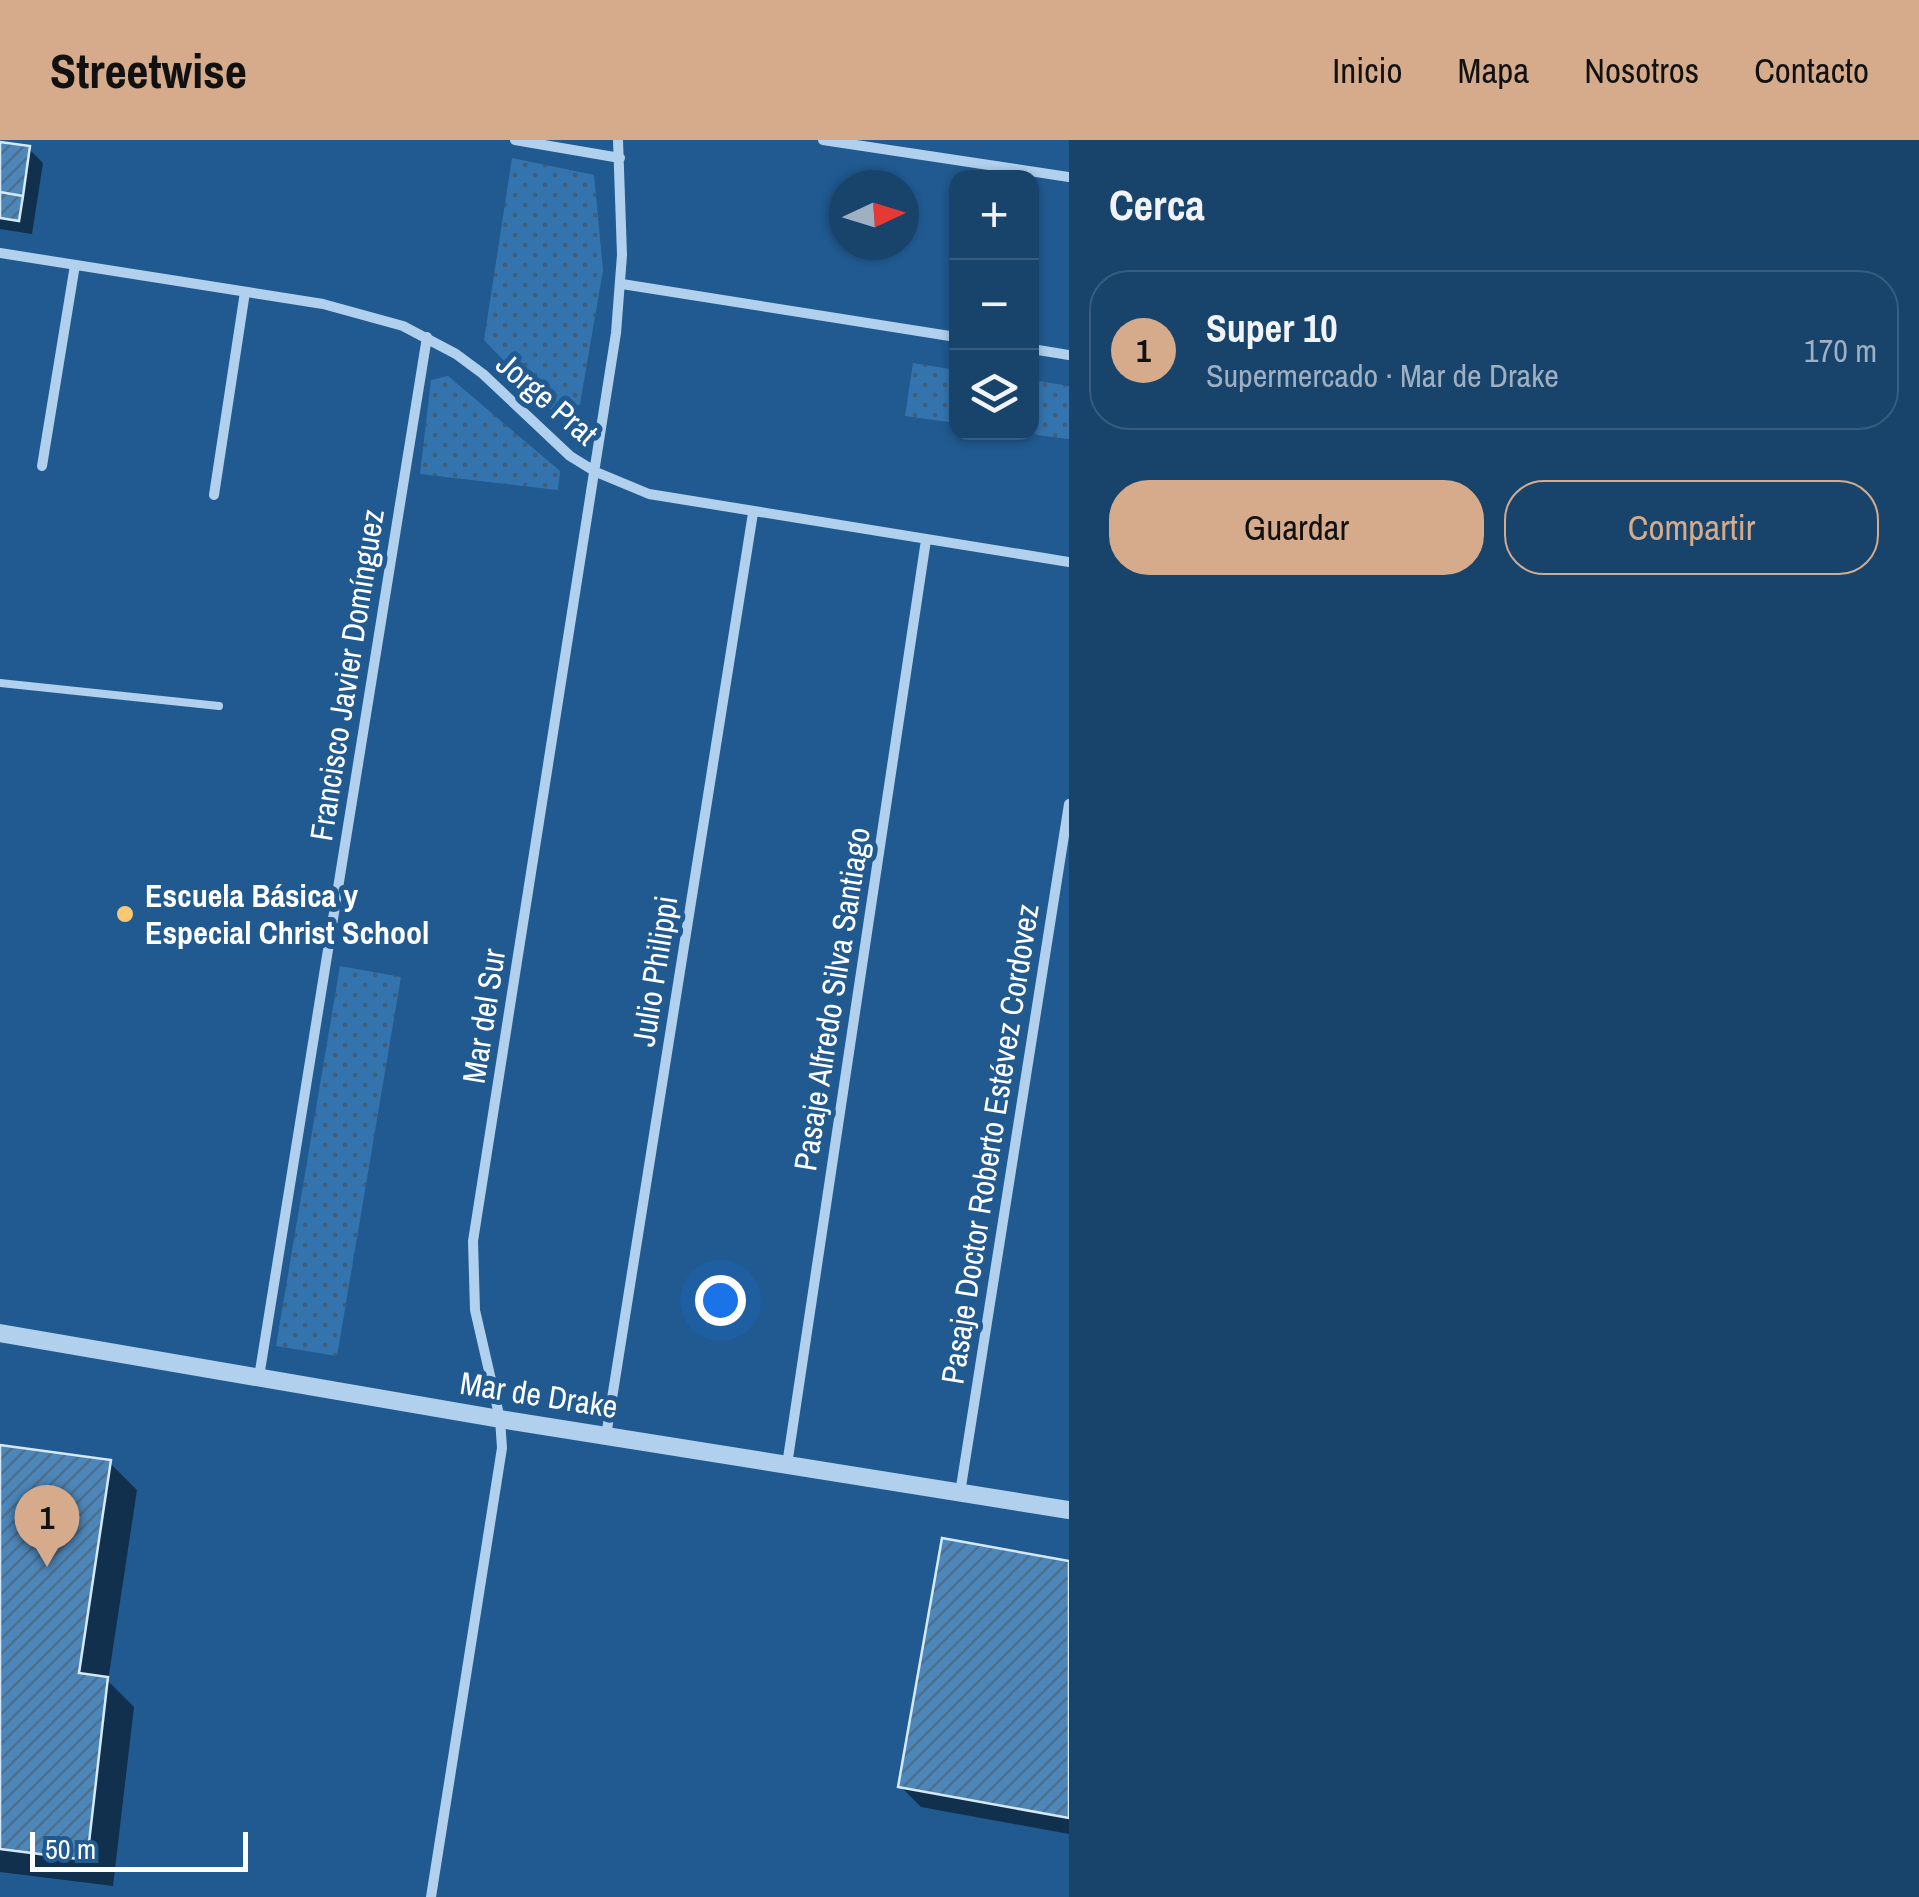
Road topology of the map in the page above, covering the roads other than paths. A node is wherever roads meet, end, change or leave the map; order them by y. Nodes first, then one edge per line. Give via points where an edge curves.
1 (515, 140) edge
2 (618, 140) edge
3 (823, 140) edge
4 (620, 158) junction
5 (1069, 177) edge
6 (0, 253) edge
7 (74, 265) junction
8 (622, 284) junction
9 (244, 292) junction
10 (949, 336) edge
11 (426, 337) junction
12 (1038, 350) edge
13 (1069, 355) edge
14 (42, 466) dead end
15 (596, 472) junction
16 (214, 494) dead end
17 (753, 512) junction
18 (926, 540) junction
19 (1069, 562) edge
20 (0, 683) edge
21 (219, 706) dead end
22 (1069, 804) edge
23 (0, 1333) edge
24 (260, 1377) junction
25 (500, 1420) junction
26 (606, 1436) junction
27 (788, 1465) junction
28 (960, 1492) junction
29 (1069, 1510) edge
30 (431, 1897) edge

1 - 4 street
2 - 4 street, Mar del Sur
3 - 5 street
4 - 8 street, Mar del Sur
6 - 7 street, Jorge Prat
7 - 9 street, Jorge Prat
7 - 14 street
8 - 10 street
8 - 15 street, Mar del Sur
9 - 11 street, Jorge Prat via 351,310
9 - 16 street
11 - 15 street, Jorge Prat via 483,374 558,447
11 - 24 street, Francisco Javier Domínguez
12 - 13 street
15 - 17 street, Jorge Prat via 649,494
15 - 25 street, Mar del Sur via 473,1241 475,1310
17 - 18 street, Jorge Prat
17 - 26 street, Julio Philippi
18 - 19 street, Jorge Prat
18 - 27 street, Pasaje Alfredo Silva Santiago
20 - 21 lane
22 - 28 street, Pasaje Doctor Roberto Estévez Cordovez
23 - 24 street, Mar de Drake
24 - 25 street, Mar de Drake
25 - 26 street, Mar de Drake
25 - 30 street, Mar del Sur via 502,1448
26 - 27 street, Mar de Drake
27 - 28 street, Mar de Drake
28 - 29 street, Mar de Drake

